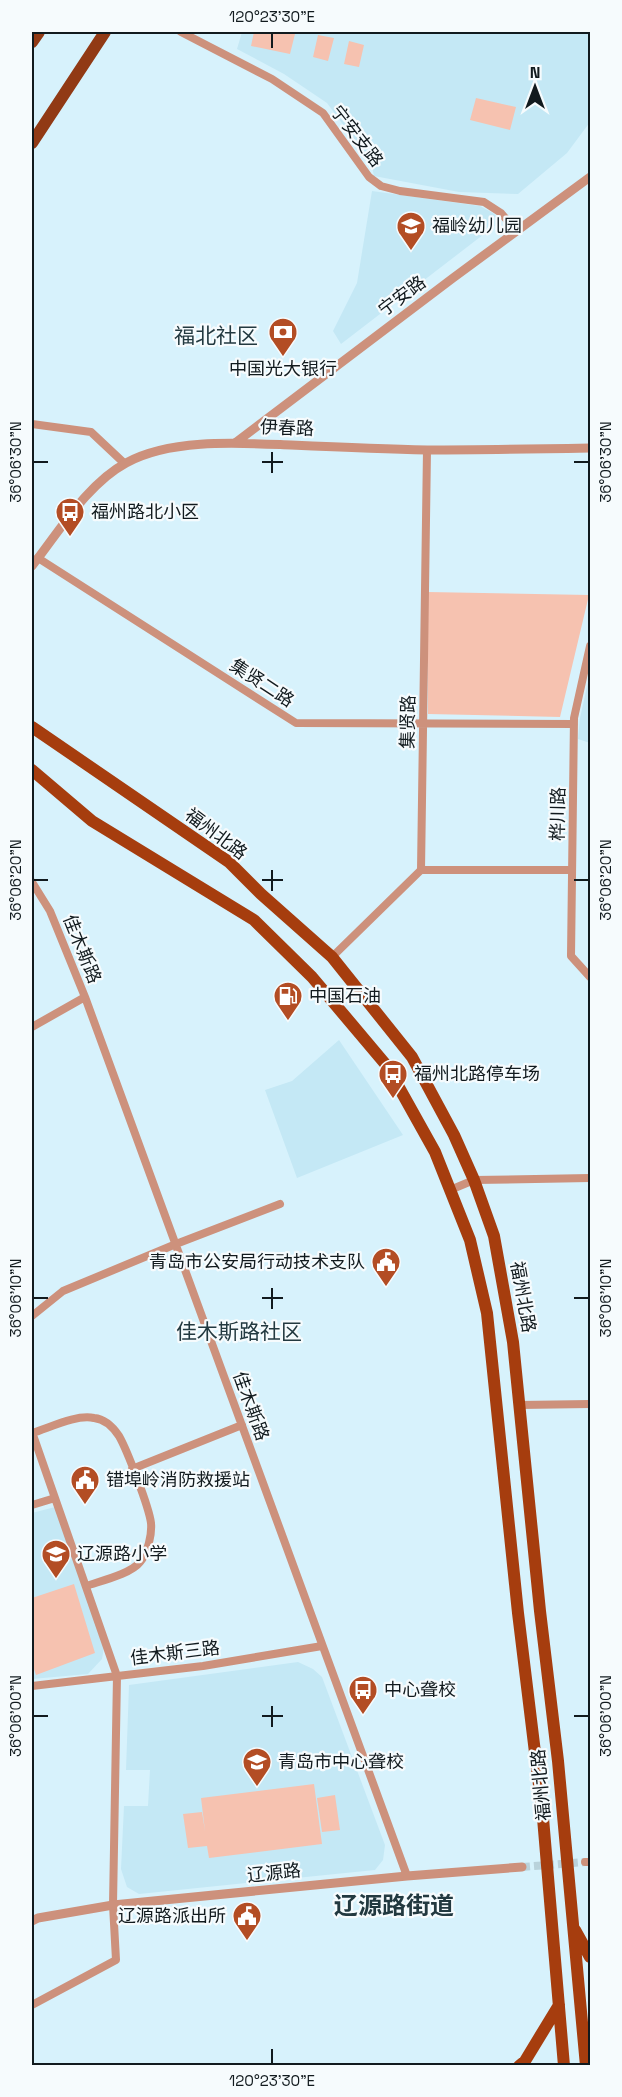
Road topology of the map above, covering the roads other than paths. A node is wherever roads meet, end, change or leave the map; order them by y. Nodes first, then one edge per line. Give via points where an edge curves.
1 (39, 32) edge
2 (105, 32) edge
3 (181, 32) edge
4 (32, 42) edge
5 (32, 143) edge
6 (591, 177) edge
7 (516, 231) junction
8 (32, 424) edge
9 (235, 443) junction
10 (591, 448) edge
11 (427, 450) junction
12 (124, 464) junction
13 (34, 562) edge
14 (591, 646) edge
15 (423, 723) junction
16 (574, 724) junction
17 (32, 727) edge
18 (32, 770) edge
19 (421, 870) junction
20 (572, 870) junction
21 (32, 882) edge
22 (332, 957) junction
23 (591, 976) edge
24 (85, 997) junction
25 (32, 1027) edge
26 (591, 1178) edge
27 (474, 1180) junction
28 (450, 1190) junction
29 (280, 1204) dead end
30 (176, 1244) junction
31 (32, 1316) edge
32 (591, 1404) edge
33 (520, 1405) junction
34 (242, 1425) junction
35 (32, 1433) edge
36 (132, 1469) junction
37 (55, 1498) junction
38 (32, 1504) edge
39 (86, 1586) junction
40 (322, 1646) junction
41 (117, 1676) junction
42 (32, 1686) edge
43 (522, 1867) tunnel mouth
44 (407, 1876) junction
45 (113, 1905) junction
46 (32, 1921) edge
47 (572, 1925) junction
48 (591, 1957) edge
49 (32, 2005) edge
50 (559, 2005) junction
51 (519, 2066) edge
52 (564, 2066) edge
53 (586, 2066) edge

1 - 4 highway
2 - 5 highway
3 - 7 street, 宁安支路 via 272,79 323,113 369,177 381,186 484,202 501,213
6 - 7 street, 宁安路
7 - 9 street, 宁安路
8 - 12 street via 91,432
9 - 11 street, 伊春路
9 - 12 street, 伊春路 via 167,448
10 - 11 street, 伊春路
11 - 15 street, 集贤路
12 - 13 street, 伊春路 via 83,500
13 - 15 street, 集贤二路 via 296,723
14 - 16 street, 桦川路
15 - 16 street, 集贤二路
15 - 19 street, 集贤路
16 - 20 street, 桦川路
17 - 22 main road, 福州北路 via 229,862
18 - 28 main road, 福州北路 via 92,821 254,920 312,977 387,1066 435,1152
19 - 20 street
19 - 22 street
20 - 23 street, 桦川路 via 571,956
21 - 24 street, 佳木斯路 via 50,911
22 - 27 main road, 福州北路 via 412,1057
24 - 25 street
24 - 30 street, 佳木斯路
26 - 27 street
27 - 28 street
27 - 33 main road, 福州北路 via 494,1236 508,1307
28 - 50 main road, 福州北路 via 470,1240 487,1313 543,1818
29 - 30 street
30 - 31 street via 63,1291
30 - 34 street, 佳木斯路
32 - 33 street
33 - 47 main road, 福州北路
34 - 36 street
34 - 40 street, 佳木斯路
35 - 36 street via 93,1417 108,1423 120,1437
35 - 37 street
36 - 39 street via 151,1522 146,1550 140,1563 130,1570
37 - 38 street
37 - 39 street
39 - 41 street
40 - 41 street, 佳木斯三路
40 - 44 street, 佳木斯路
41 - 42 street, 佳木斯三路
41 - 45 street
43 - 44 street, 辽源路
44 - 45 street, 辽源路
45 - 46 street, 辽源路
45 - 49 street via 116,1960
47 - 48 main road
47 - 53 main road, 福州北路
50 - 51 main road
50 - 52 main road, 福州北路

